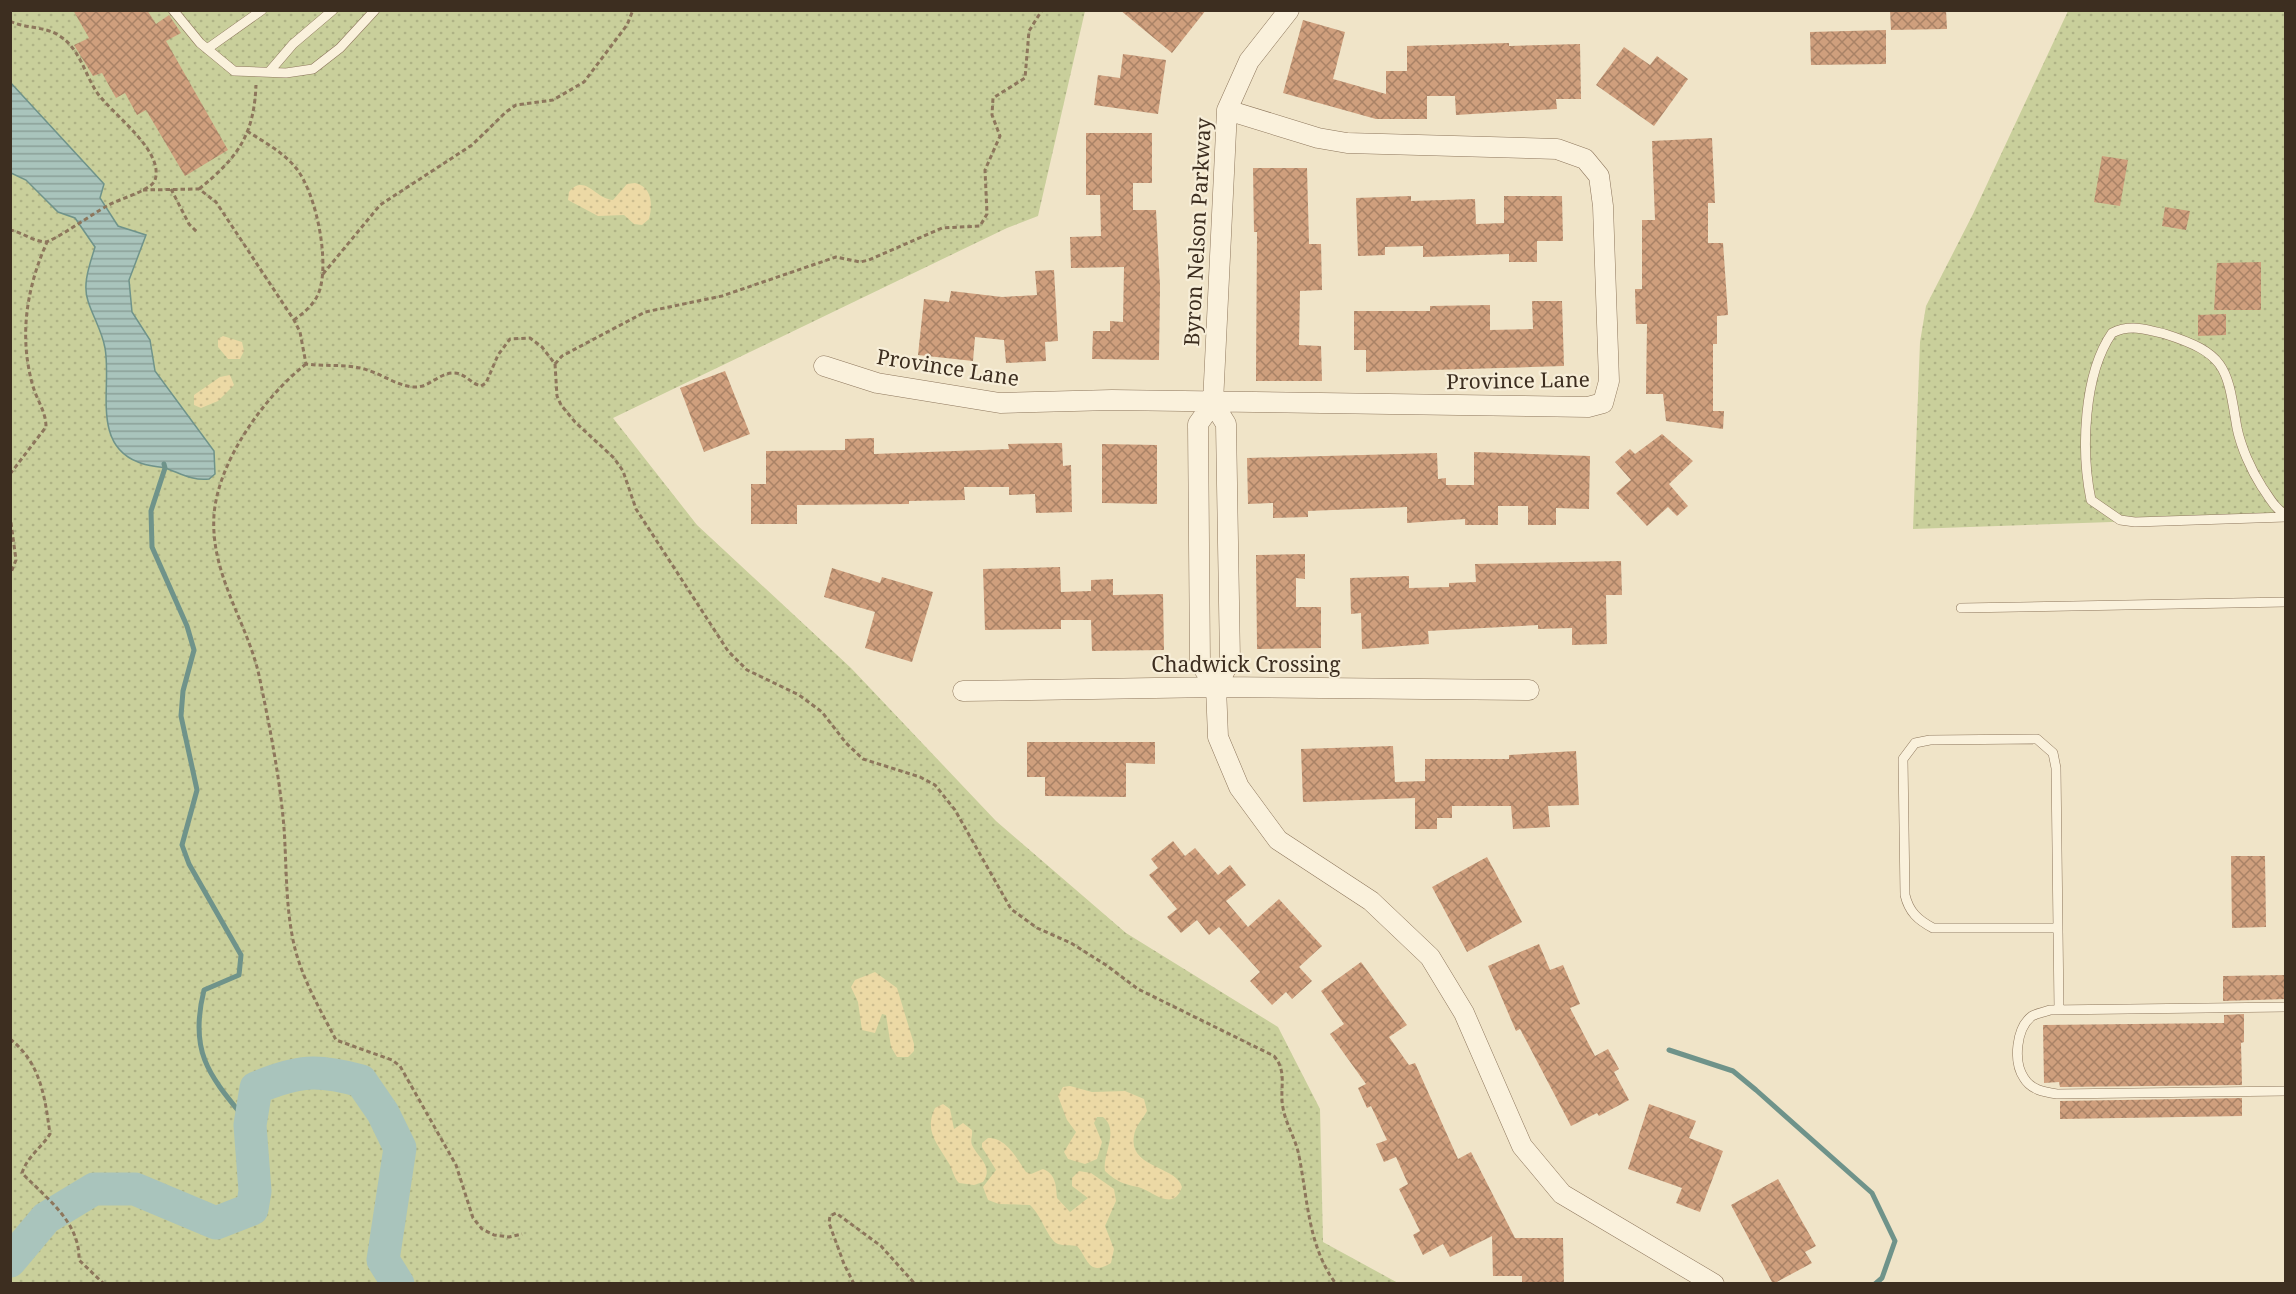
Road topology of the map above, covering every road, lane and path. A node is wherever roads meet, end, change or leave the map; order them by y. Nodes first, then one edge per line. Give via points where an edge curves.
1 (173, 10) edge
2 (262, 10) edge
3 (333, 10) edge
4 (375, 10) edge
5 (633, 10) edge
6 (1042, 10) edge
7 (1289, 10) edge
8 (10, 21) edge
9 (207, 49) junction
10 (257, 72) junction
11 (269, 72) junction
12 (1227, 110) junction
13 (248, 131) junction
14 (171, 189) junction
15 (199, 189) junction
16 (142, 190) junction
17 (10, 230) edge
18 (197, 232) dead end
19 (47, 242) junction
20 (323, 274) junction
21 (294, 320) junction
22 (306, 364) junction
23 (555, 364) junction
24 (824, 366) dead end
25 (1212, 403) junction
26 (10, 474) edge
27 (10, 515) edge
28 (2286, 516) edge
29 (1228, 542) junction
30 (1199, 543) junction
31 (10, 575) edge
32 (2286, 602) edge
33 (1961, 608) dead end
34 (1216, 687) junction
35 (1529, 690) dead end
36 (963, 691) dead end
37 (2058, 928) junction
38 (2286, 1007) edge
39 (2059, 1010) junction
40 (10, 1039) edge
41 (2286, 1091) edge
42 (522, 1234) dead end
43 (104, 1284) edge
44 (855, 1284) edge
45 (915, 1284) edge
46 (1336, 1284) edge
47 (1714, 1284) edge

1 - 9 lane via 181,24
2 - 9 lane
3 - 11 lane via 283,54
4 - 11 lane via 340,48 313,69
5 - 20 path via 604,58 584,82 553,100 516,105 506,112 472,145 380,206
6 - 23 path via 1029,31 1025,78 993,98 992,115 1000,136 985,170 987,214 980,226 942,228 869,260 836,257 722,296 645,312 562,356
7 - 12 street, Byron Nelson Parkway via 1249,61
8 - 16 path via 48,30 72,46 97,93 145,146 155,179
9 - 10 lane via 234,71
10 - 11 lane
10 - 13 path
12 - 25 street, Byron Nelson Parkway
12 - 25 street, Province Lane via 1347,143 1557,148 1585,159 1599,176 1603,206 1609,381 1603,403 1588,407
13 - 15 path via 230,163
13 - 20 path via 287,159 303,179 322,242
14 - 15 path
14 - 16 path
14 - 18 path
15 - 21 path via 224,212
16 - 19 path
17 - 19 path
19 - 26 path via 34,275 25,322 31,382 46,427
20 - 21 path via 313,302
21 - 22 path
22 - 23 path via 359,368 414,387 451,372 481,386 504,345 517,337 536,342
22 - 42 path via 273,395 238,445 221,484 214,517 225,586 260,679 284,826 287,890 298,961 336,1040 400,1066 456,1165 473,1218 482,1229 509,1238
23 - 46 path via 556,396 561,405 623,471 636,509 728,651 747,669 800,695 822,712 864,759 935,785 955,810 1018,916 1080,949 1138,989 1275,1056 1284,1074 1281,1096 1299,1156 1314,1242
24 - 25 street, Province Lane via 877,383 1000,404 1112,400
25 - 29 street via 1226,424
25 - 30 street, Byron Nelson Parkway via 1198,424
27 - 31 path via 16,560
28 - 28 lane via 2271,500 2251,466 2237,429 2228,375 2220,364 2199,347 2159,333 2127,327 2112,333 2094,368 2088,407 2086,471 2091,500 2120,520 2135,522
29 - 30 street
29 - 34 street via 1230,661
30 - 34 street, Byron Nelson Parkway via 1200,663
32 - 33 lane
34 - 35 street, Chadwick Crossing
34 - 36 street, Chadwick Crossing
34 - 47 street via 1218,737 1239,787 1278,840 1371,901 1430,957 1464,1013 1522,1146 1562,1194
37 - 37 lane via 2053,753 2037,739 1915,743 1903,759 1908,907 1933,928
37 - 39 lane
38 - 39 lane
39 - 41 lane via 2033,1016 2018,1042 2018,1065 2024,1079 2038,1091
40 - 43 path via 19,1046 43,1084 50,1134 25,1161 22,1173 69,1222 80,1260
44 - 45 path via 829,1223 830,1216 836,1213 880,1246

